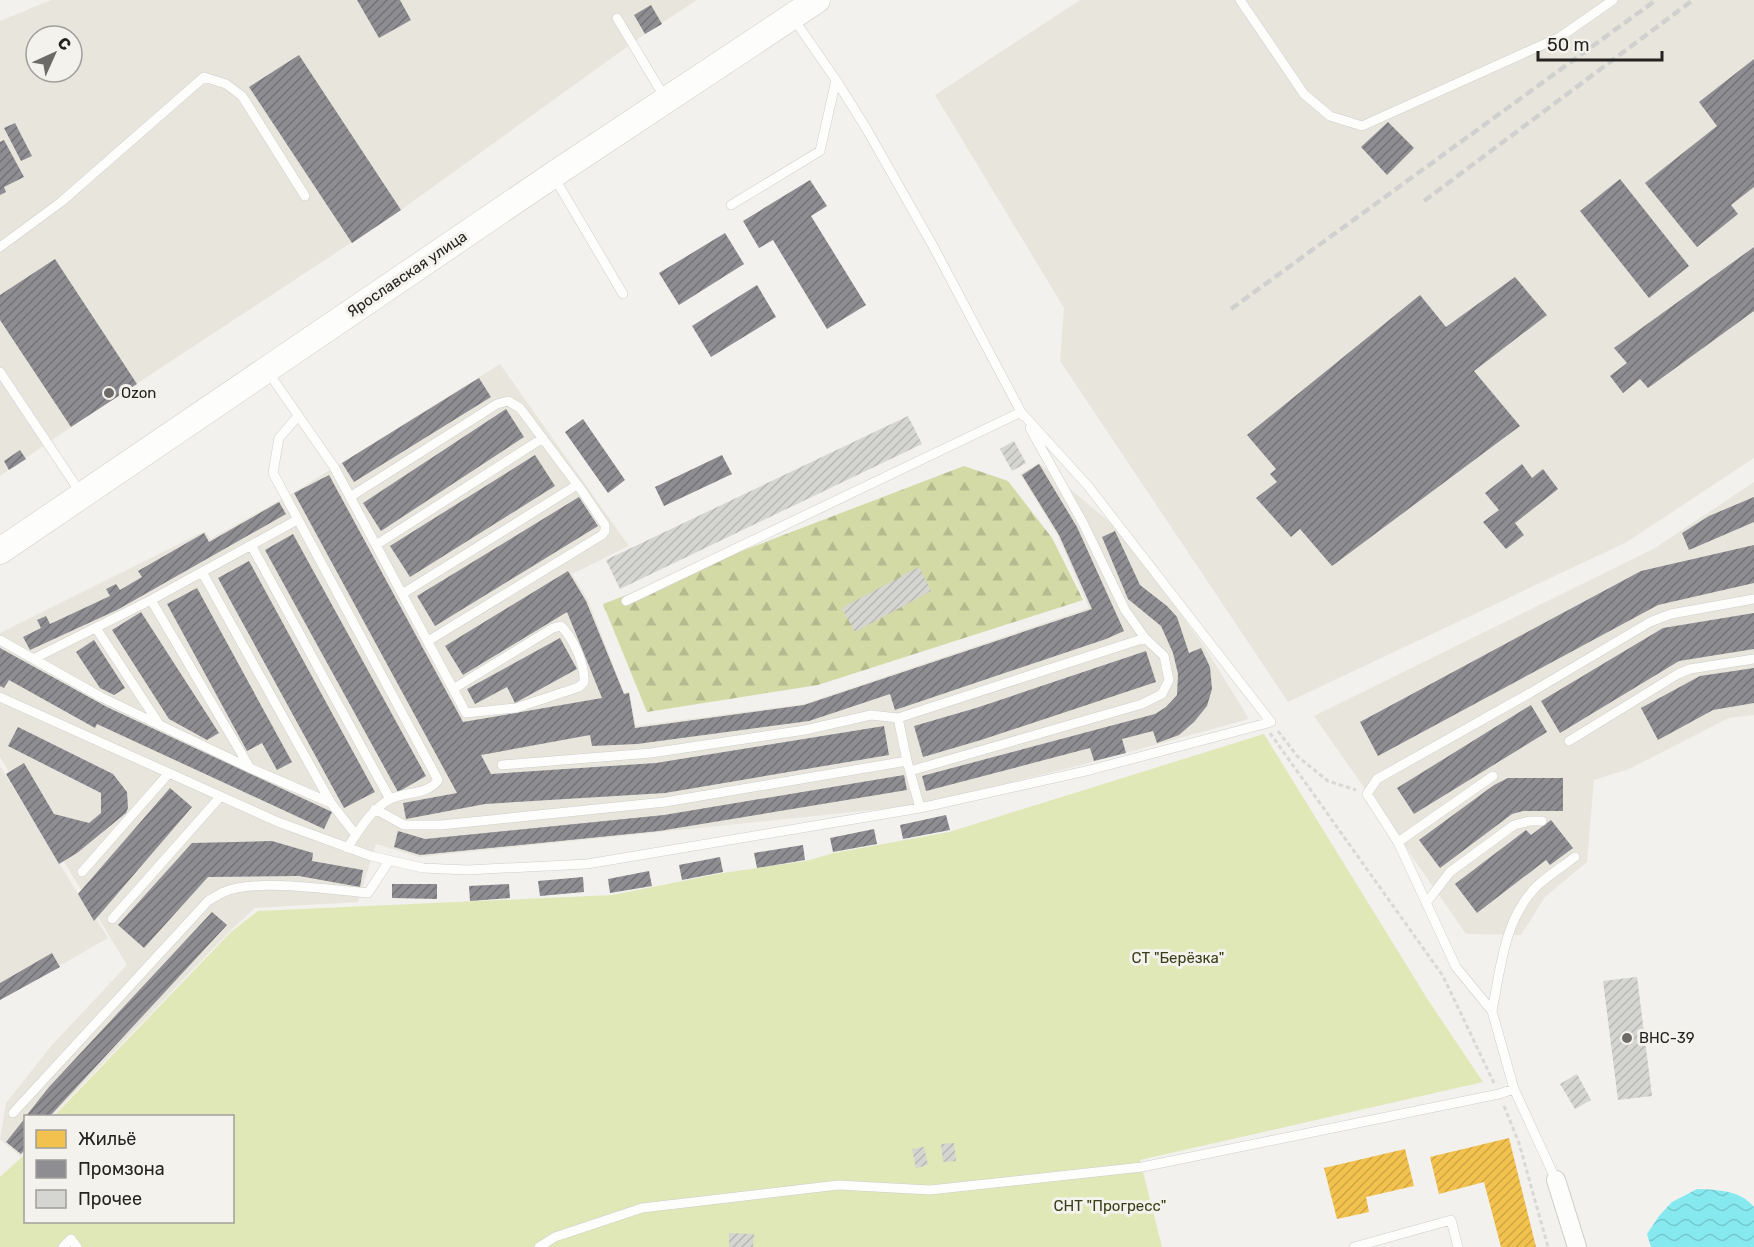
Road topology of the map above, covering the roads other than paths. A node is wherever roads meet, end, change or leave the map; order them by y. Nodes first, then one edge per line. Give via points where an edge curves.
1 (817, 0) edge
2 (1240, 0) edge
3 (1614, 0) edge
4 (792, 17) junction
5 (617, 18) dead end
6 (836, 80) junction
7 (667, 100) junction
8 (553, 175) junction
9 (305, 196) dead end
10 (731, 205) dead end
11 (0, 247) edge
12 (623, 294) dead end
13 (266, 370) junction
14 (0, 372) edge
15 (1021, 412) junction
16 (298, 416) junction
17 (543, 438) junction
18 (578, 485) junction
19 (82, 496) junction
20 (351, 497) junction
21 (297, 519) junction
22 (376, 544) junction
23 (252, 545) junction
24 (0, 551) edge
25 (202, 572) junction
26 (402, 594) junction
27 (1754, 599) edge
28 (151, 600) junction
29 (627, 601) dead end
30 (96, 628) junction
31 (1145, 638) junction
32 (0, 640) edge
33 (428, 641) junction
34 (1754, 658) edge
35 (33, 659) junction
36 (453, 689) junction
37 (0, 697) edge
38 (898, 718) junction
39 (159, 724) junction
40 (1569, 741) dead end
41 (502, 765) dead end
42 (909, 766) junction
43 (250, 768) junction
44 (169, 774) junction
45 (1493, 776) dead end
46 (220, 796) junction
47 (390, 799) junction
48 (331, 803) junction
49 (920, 808) junction
50 (375, 809) junction
51 (1542, 821) dead end
52 (356, 836) junction
53 (1398, 842) junction
54 (347, 848) junction
55 (1575, 857) dead end
56 (389, 861) junction
57 (82, 872) dead end
58 (1426, 903) junction
59 (112, 920) dead end
60 (1492, 1011) junction
61 (1514, 1089) junction
62 (13, 1113) dead end
63 (1556, 1180) joint
64 (63, 1247) edge
65 (77, 1247) edge
66 (539, 1247) edge
67 (1354, 1247) edge
68 (1458, 1247) edge
69 (1577, 1247) edge

1 - 4 main road, Ярославская улица
2 - 3 lane via 1304,94 1330,116 1362,126 1560,37
4 - 6 lane
4 - 7 main road, Ярославская улица
5 - 7 lane
6 - 10 lane via 820,151
6 - 15 lane via 933,246
7 - 8 main road, Ярославская улица
8 - 12 lane
8 - 13 main road, Ярославская улица
9 - 11 lane via 242,96 226,84 204,77 61,202
13 - 16 lane
13 - 19 main road, Ярославская улица
14 - 19 lane
15 - 29 lane
15 - 31 lane via 1083,523 1125,610
15 - 49 lane via 1088,486 1268,723 1090,770
16 - 20 lane
16 - 21 lane via 279,438 273,473
17 - 18 lane
17 - 20 lane via 520,408 508,401 497,404
17 - 22 lane
18 - 26 lane
18 - 33 lane via 605,525 602,535
19 - 24 main road, Ярославская улица
20 - 22 lane
21 - 23 lane
21 - 47 lane via 438,780 425,790
22 - 26 lane
23 - 25 lane
23 - 47 lane
25 - 28 lane
25 - 48 lane
26 - 33 lane
27 - 53 lane via 1671,614 1650,622 1377,779 1367,794
28 - 30 lane
28 - 43 lane
30 - 35 lane
30 - 39 lane
31 - 38 lane
31 - 42 lane via 1164,656 1169,680 1162,694 1143,704
32 - 35 lane
33 - 36 lane
34 - 40 lane via 1678,674
35 - 39 lane via 100,697
36 - 36 lane via 466,713 516,708 579,687 585,672 561,626
37 - 44 lane
38 - 41 lane via 871,715 805,730 651,753
38 - 42 lane
39 - 43 lane
42 - 49 lane
42 - 50 lane via 664,802 441,825 404,825
43 - 48 lane
44 - 46 lane
44 - 57 lane
45 - 53 lane
46 - 54 lane
46 - 59 lane
47 - 50 lane
48 - 52 lane
49 - 56 lane via 587,864 467,870 423,868
50 - 52 lane
51 - 58 lane via 1514,825 1450,872
52 - 54 lane
53 - 58 lane
54 - 56 lane
55 - 60 lane via 1537,886 1514,916
56 - 62 lane via 368,893 249,886 225,891 208,901
58 - 60 lane via 1456,967
60 - 61 lane
61 - 63 lane
61 - 66 lane via 1142,1167 930,1190 838,1185 642,1208 555,1237
63 - 69 street
64 - 65 lane via 71,1239
67 - 68 lane via 1451,1220

